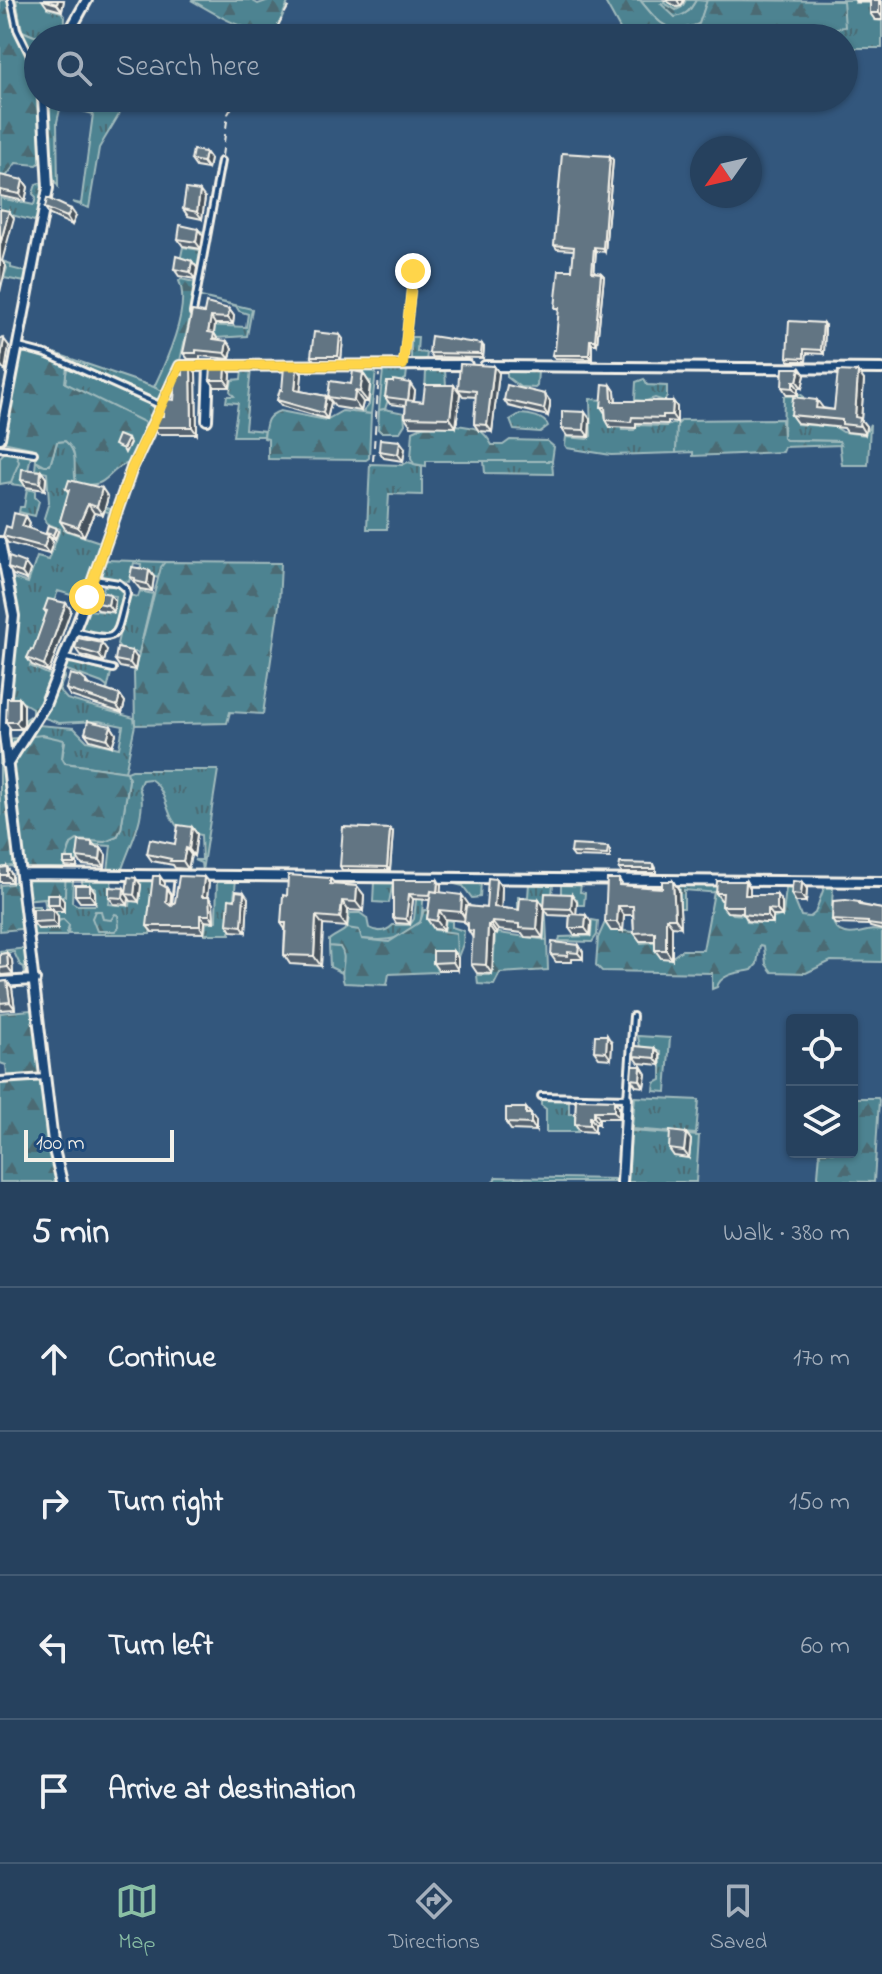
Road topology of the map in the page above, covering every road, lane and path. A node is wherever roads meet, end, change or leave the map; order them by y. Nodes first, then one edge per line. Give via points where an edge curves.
1 (11, 0) edge
2 (87, 0) edge
3 (292, 0) edge
4 (74, 24) edge
5 (279, 24) edge
6 (24, 43) edge
7 (44, 112) edge
8 (229, 112) edge
9 (221, 161) joint
10 (413, 271) dead end
11 (191, 322) edge
12 (17, 346) junction
13 (184, 351) edge
14 (403, 365) junction
15 (180, 366) junction
16 (209, 366) junction
17 (380, 366) junction
18 (882, 369) edge
19 (162, 406) junction
20 (207, 420) dead end
21 (0, 438) edge
22 (0, 448) edge
23 (34, 453) dead end
24 (373, 461) dead end
25 (0, 542) edge
26 (94, 579) junction
27 (74, 631) junction
28 (64, 658) junction
29 (113, 669) dead end
30 (7, 765) junction
31 (22, 874) junction
32 (178, 876) junction
33 (882, 882) edge
34 (175, 907) edge
35 (35, 980) junction
36 (0, 982) edge
37 (633, 1016) dead end
38 (46, 1077) junction
39 (0, 1080) edge
40 (541, 1096) dead end
41 (627, 1098) junction
42 (62, 1182) edge
43 (622, 1182) edge

1 - 6 lane
2 - 4 street
3 - 5 path
7 - 12 street via 48,188
8 - 9 path
9 - 11 lane
10 - 14 lane
12 - 19 lane
12 - 21 street
13 - 15 lane
14 - 17 street
14 - 18 street
15 - 16 street
15 - 19 street
16 - 17 street
16 - 20 street
17 - 24 path
19 - 26 street via 132,468
22 - 23 lane
25 - 30 street via 14,616 5,704
26 - 27 street
26 - 27 lane via 126,589 116,633 103,639
27 - 28 street
28 - 29 lane
28 - 30 street via 40,714
30 - 31 street
31 - 32 street
31 - 35 street
32 - 33 street
32 - 34 lane
35 - 36 street
35 - 38 street
37 - 41 lane
38 - 39 lane
38 - 42 street
40 - 41 lane
41 - 43 street

